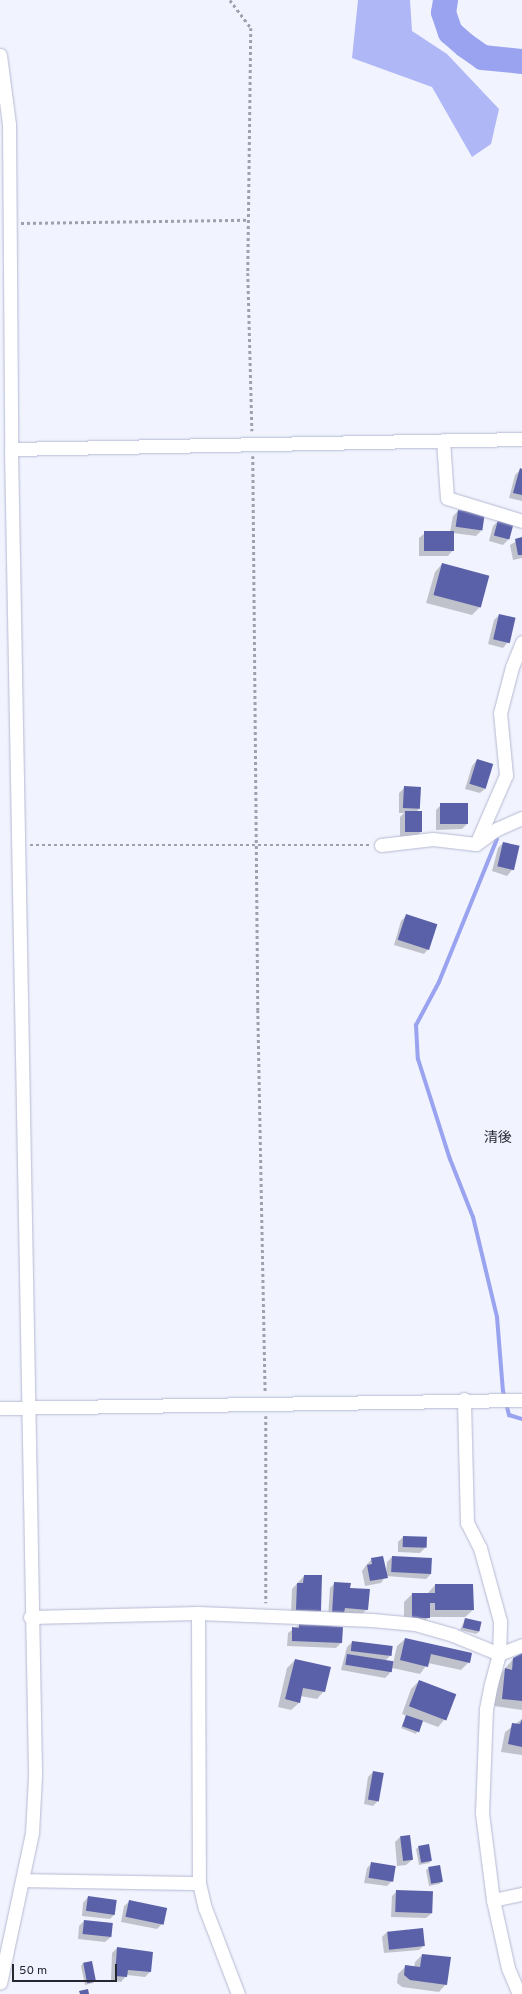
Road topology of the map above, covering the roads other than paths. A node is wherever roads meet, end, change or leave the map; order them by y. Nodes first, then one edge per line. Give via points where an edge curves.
1 (0, 55) edge
2 (522, 439) edge
3 (443, 440) junction
4 (12, 449) junction
5 (522, 521) edge
6 (522, 642) edge
7 (518, 820) edge
8 (476, 844) junction
9 (381, 845) road end
10 (464, 1399) junction
11 (521, 1400) edge
12 (0, 1408) edge
13 (27, 1408) junction
14 (198, 1613) junction
15 (30, 1617) junction
16 (522, 1645) edge
17 (499, 1654) junction
18 (23, 1880) junction
19 (199, 1883) junction
20 (522, 1894) edge
21 (493, 1900) junction
22 (0, 1983) edge
23 (238, 1994) edge
24 (519, 1994) edge

1 - 4 street via 9,124
2 - 3 street
3 - 4 street
3 - 5 street via 447,498
4 - 13 street
6 - 8 street via 512,667 500,713 506,775
7 - 8 street via 497,829
8 - 9 street via 433,839
10 - 11 street
10 - 13 street
10 - 17 street via 467,1523 480,1548 495,1600 500,1621
12 - 13 street
13 - 15 street
14 - 15 street
14 - 17 street via 415,1624 453,1635
14 - 19 street
15 - 18 street via 34,1805
16 - 17 street
17 - 21 street via 486,1709 482,1813
18 - 19 street
18 - 22 street
19 - 23 street via 205,1908
20 - 21 street
21 - 24 street via 508,1968

